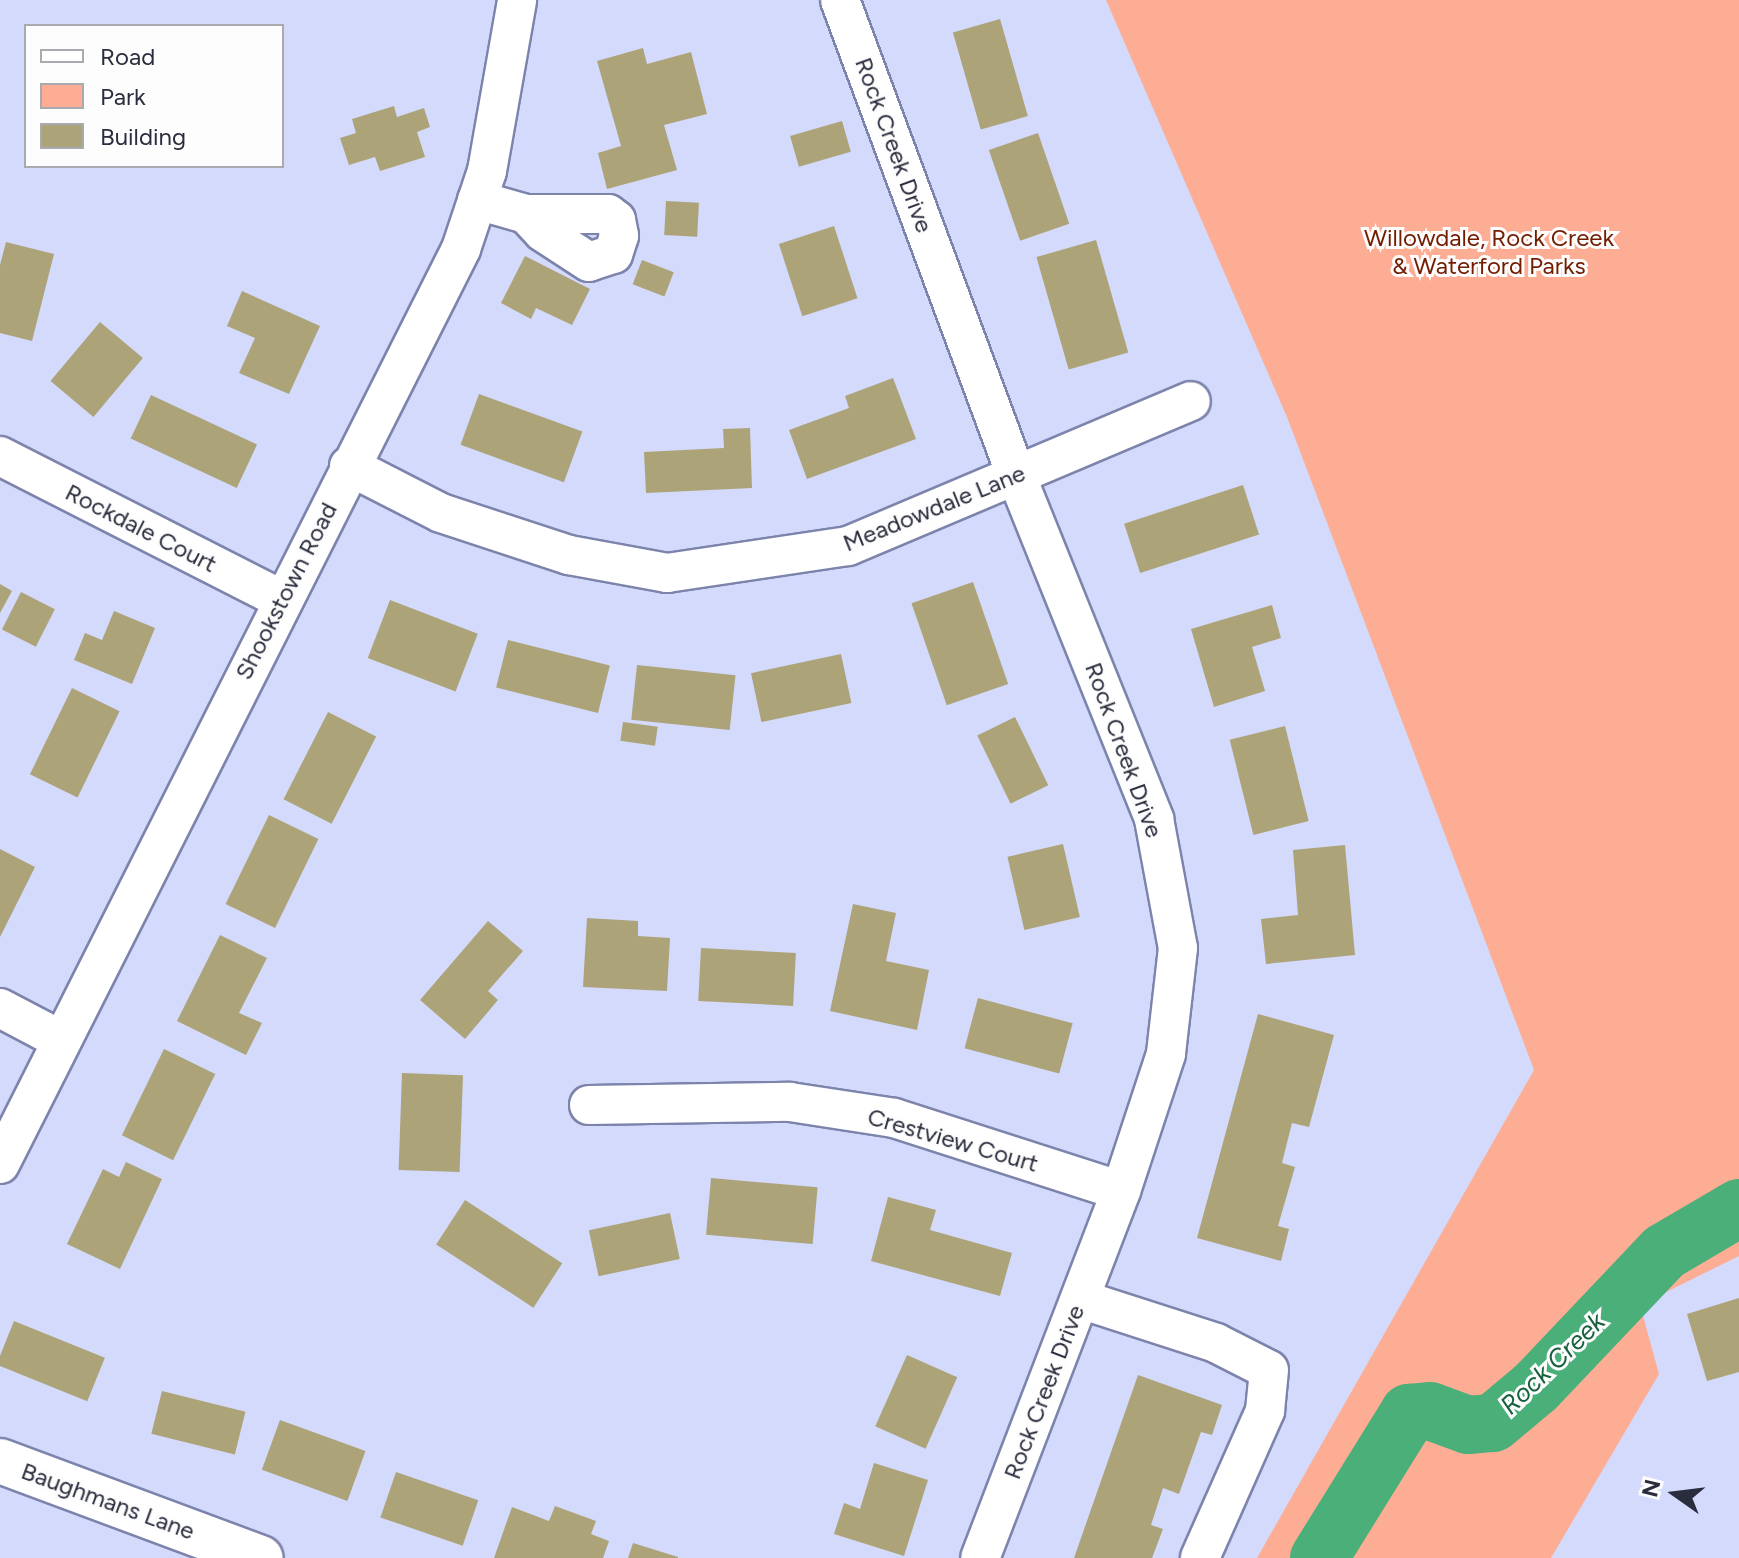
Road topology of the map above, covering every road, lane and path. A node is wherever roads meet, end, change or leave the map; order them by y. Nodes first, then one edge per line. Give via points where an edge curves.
1 (517, 0) edge
2 (840, 0) edge
3 (477, 200) junction
4 (526, 214) dead end
5 (1191, 401) dead end
6 (0, 456) edge
7 (349, 466) junction
8 (1016, 475) junction
9 (281, 599) junction
10 (0, 1008) edge
11 (61, 1040) junction
12 (589, 1105) dead end
13 (0, 1164) edge
14 (1121, 1191) junction
15 (1080, 1299) junction
16 (0, 1461) edge
17 (261, 1558) edge
18 (980, 1558) edge
19 (1200, 1558) edge

1 - 3 street, Shookstown Road via 505,89
2 - 8 street, Rock Creek Drive
3 - 4 street
3 - 7 street, Shookstown Road via 461,249
5 - 8 street, Meadowdale Lane
6 - 9 street, Rockdale Court
7 - 8 street, Meadowdale Lane via 441,513 569,555 667,573 848,546
7 - 9 street, Shookstown Road
8 - 14 street, Rock Creek Drive via 1154,819 1178,948 1166,1054
9 - 11 street, Shookstown Road
10 - 11 street
11 - 13 street, Shookstown Road
12 - 14 street, Crestview Court via 790,1102 894,1118
14 - 15 street, Rock Creek Drive
15 - 18 street, Rock Creek Drive
15 - 19 street via 1216,1343 1269,1370 1265,1411
16 - 17 main road, Baughmans Lane

